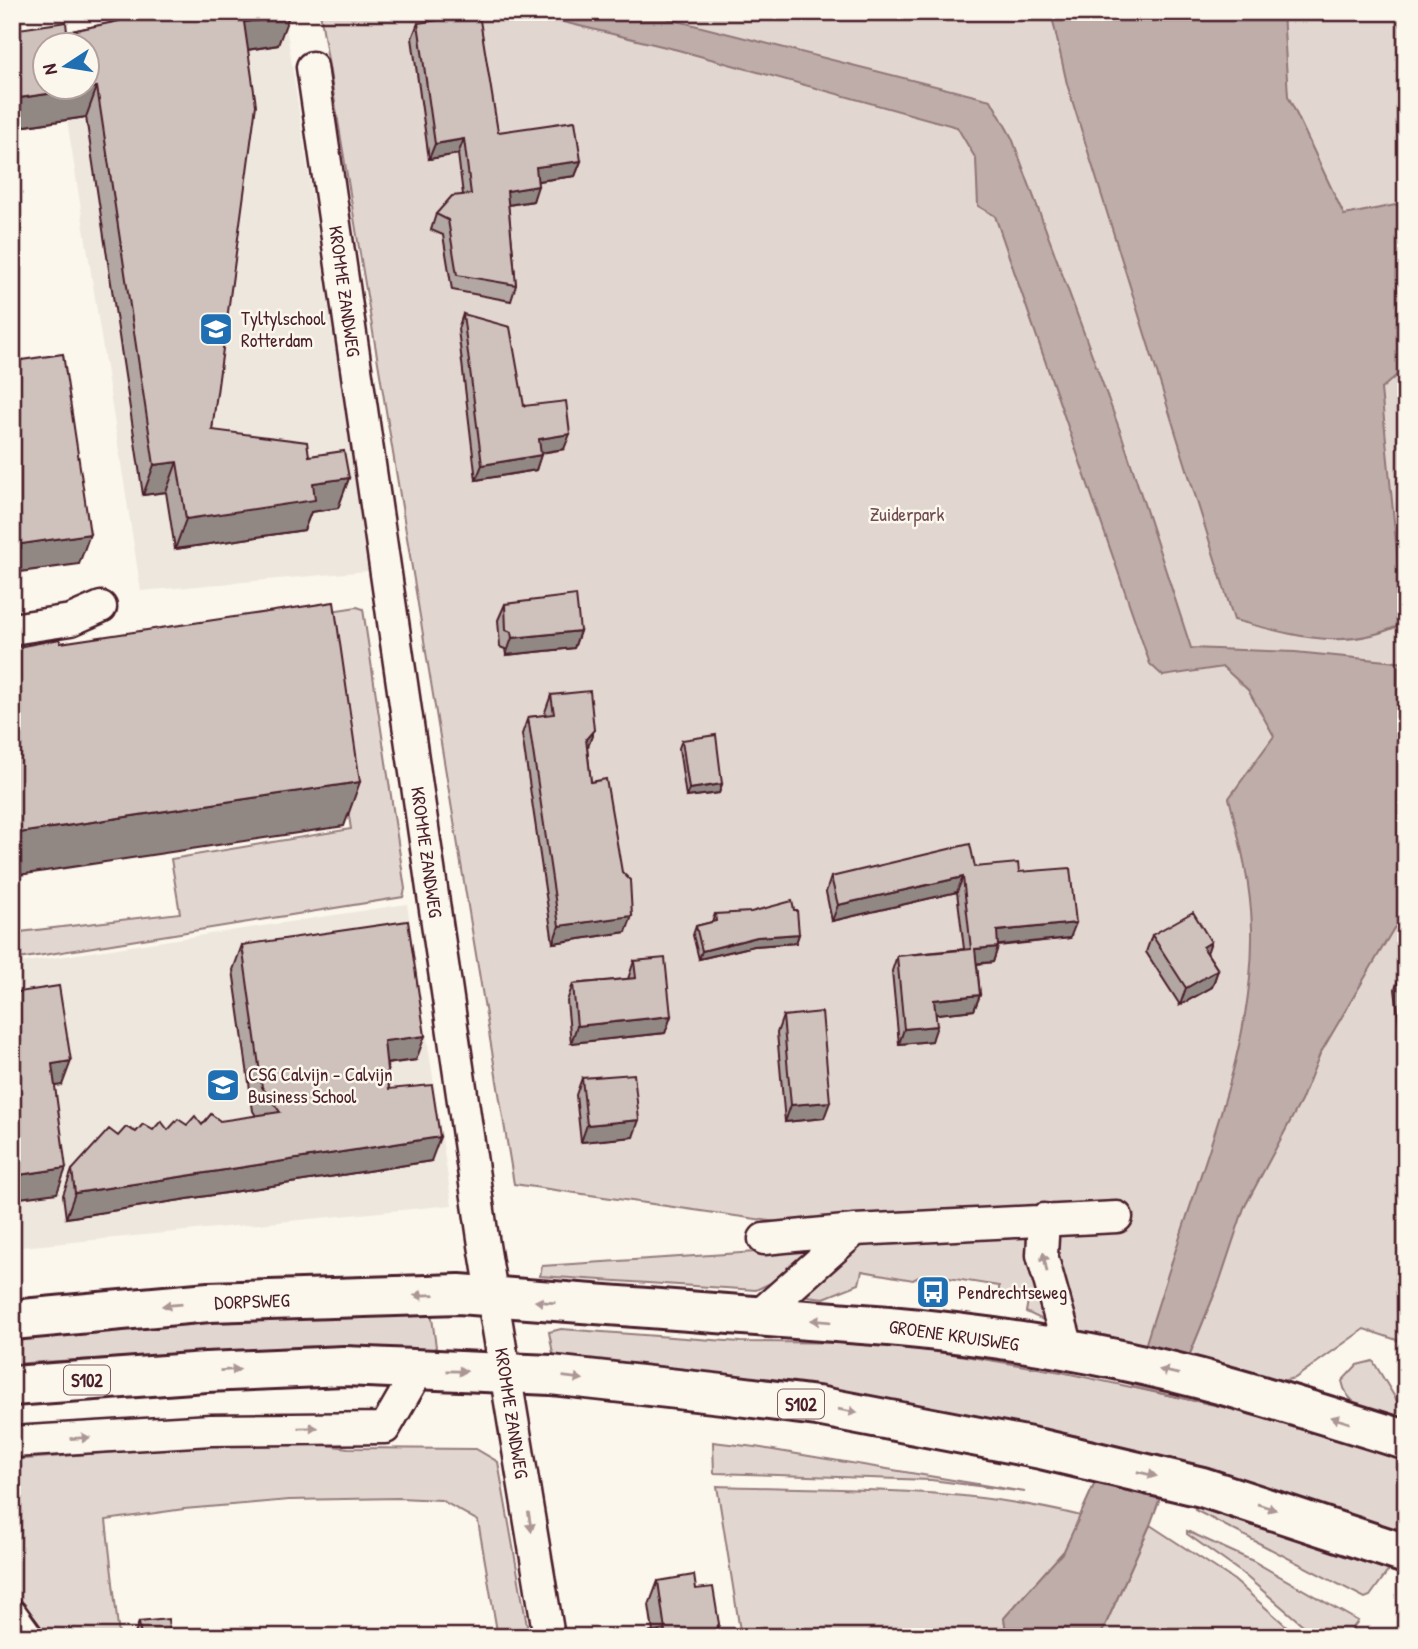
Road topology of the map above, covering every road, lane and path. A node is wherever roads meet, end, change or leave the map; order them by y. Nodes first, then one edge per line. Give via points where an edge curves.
1 (312, 67) dead end
2 (101, 607) dead end
3 (12, 628) edge
4 (1116, 1217) dead end
5 (1044, 1219) junction
6 (855, 1230) junction
7 (764, 1238) dead end
8 (492, 1294) junction
9 (758, 1316) junction
10 (12, 1320) edge
11 (1069, 1351) junction
12 (419, 1369) junction
13 (505, 1373) junction
14 (12, 1386) edge
15 (1406, 1440) edge
16 (12, 1442) edge
17 (1406, 1554) edge
18 (12, 1615) edge
19 (28, 1637) edge
20 (549, 1637) edge

1 - 8 street, KROMME ZANDWEG
2 - 3 street via 71,621
4 - 5 street
5 - 6 street
11 -> 5 street via 1042,1255
6 - 7 street
6 - 9 street
9 -> 8 main road, GROENE KRUISWEG via 540,1302
8 -> 10 main road, DORPSWEG via 209,1303
8 - 13 street, KROMME ZANDWEG
11 -> 9 main road, GROENE KRUISWEG via 933,1330
15 -> 11 main road, GROENE KRUISWEG via 1221,1384
12 -> 13 main road, S102
14 -> 12 main road, S102 via 304,1366
16 -> 12 street via 211,1430 385,1428
13 -> 17 main road, S102 via 817,1406 926,1425 1202,1487
13 -> 20 street, KROMME ZANDWEG
18 - 19 street

